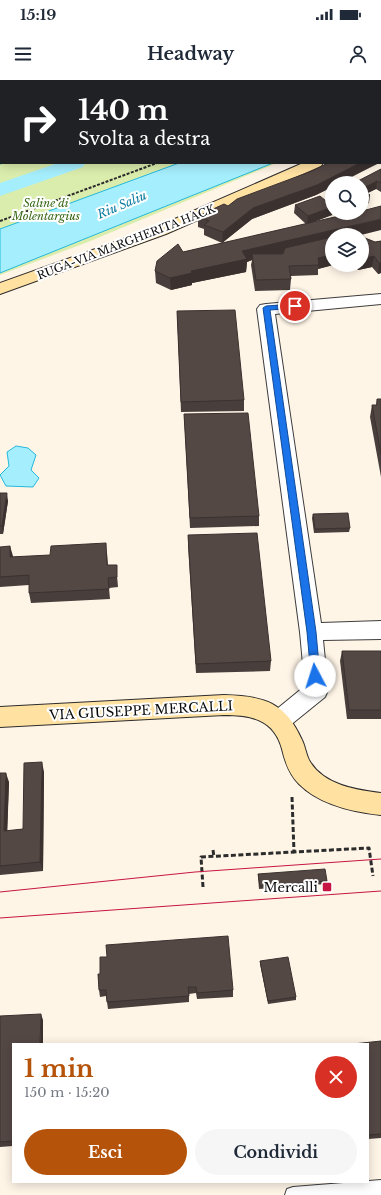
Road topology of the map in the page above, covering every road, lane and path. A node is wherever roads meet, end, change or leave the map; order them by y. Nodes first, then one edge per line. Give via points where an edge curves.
1 (154, 164) edge
2 (314, 164) edge
3 (0, 221) edge
4 (0, 288) edge
5 (381, 299) edge
6 (381, 630) edge
7 (311, 632) junction
8 (0, 717) edge
9 (280, 720) junction
10 (292, 790) dead end
11 (381, 804) edge
12 (213, 850) dead end
13 (294, 852) junction
14 (214, 857) junction
15 (373, 876) dead end
16 (203, 887) dead end
17 (381, 1188) edge
18 (293, 1195) edge

1 - 3 path
2 - 4 main road, RUGA-VIA MARGHERITA HACK via 160,231
5 - 7 street via 266,308
6 - 7 street
7 - 9 street via 316,690
8 - 9 main road, VIA GIUSEPPE MERCALLI via 236,705 261,709
9 - 11 main road via 291,741 300,768 311,779 336,794
10 - 13 path
12 - 14 path
13 - 14 path
13 - 15 path via 369,848
14 - 16 path via 201,857
17 - 18 lane

